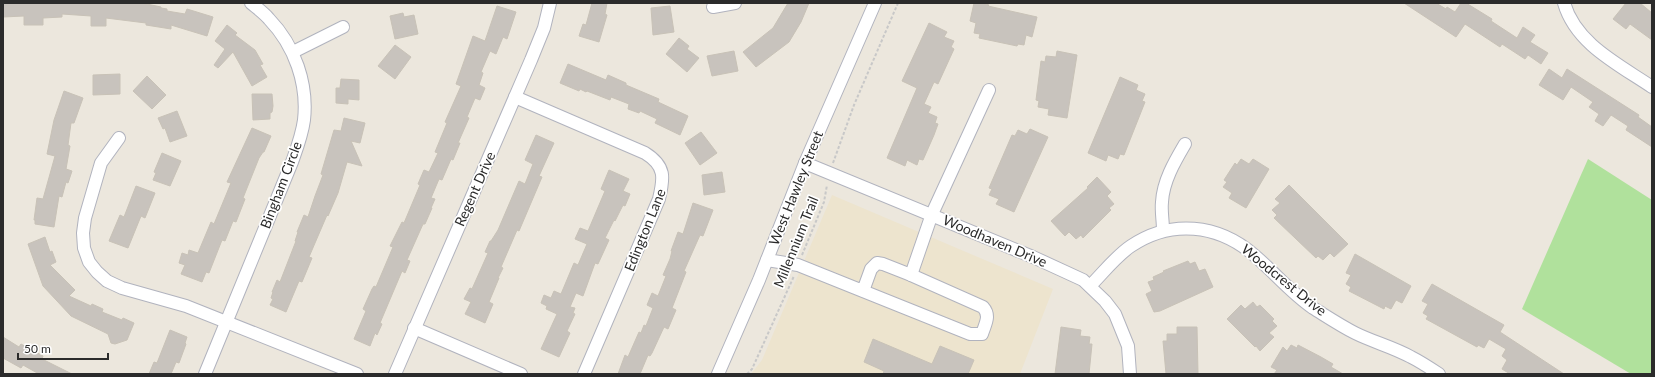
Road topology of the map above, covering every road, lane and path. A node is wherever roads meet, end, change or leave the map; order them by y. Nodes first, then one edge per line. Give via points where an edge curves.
1 (251, 3) edge
2 (550, 3) edge
3 (735, 3) edge
4 (875, 3) edge
5 (898, 3) edge
6 (1564, 3) edge
7 (713, 7) dead end
8 (343, 27) dead end
9 (293, 52) junction
10 (1652, 87) edge
11 (989, 90) dead end
12 (515, 97) junction
13 (119, 138) dead end
14 (1185, 144) dead end
15 (805, 163) junction
16 (829, 174) junction
17 (932, 214) junction
18 (1163, 230) junction
19 (767, 260) junction
20 (798, 265) junction
21 (911, 274) junction
22 (1090, 286) junction
23 (863, 291) junction
24 (227, 321) junction
25 (414, 328) junction
26 (205, 374) edge
27 (358, 374) edge
28 (395, 374) edge
29 (521, 374) edge
30 (584, 374) edge
31 (718, 374) edge
32 (747, 374) edge
33 (1130, 374) edge
34 (1440, 374) edge

1 - 9 street, Bingham Circle via 269,18
2 - 12 street, Regent Drive via 544,28
3 - 7 street
4 - 15 street, West Hawley Street
5 - 16 path, Millennium Trail via 854,105
6 - 10 street via 1570,19 1593,47
8 - 9 street
9 - 24 street, Bingham Circle via 302,78 304,100 300,140
11 - 17 street
12 - 25 street, Regent Drive
12 - 30 street, Edington Lane via 645,153 659,166 664,181 659,199
13 - 24 street via 101,163 85,218 84,248 89,262 107,281 122,288 186,306
14 - 18 street via 1166,183 1162,202
15 - 16 street, Woodhaven Drive
15 - 19 street, West Hawley Street
16 - 17 street, Woodhaven Drive
16 - 20 path, Millennium Trail via 824,202
17 - 21 street
17 - 22 street, Woodhaven Drive via 1033,257 1083,280
18 - 22 street, Woodcrest Drive via 1130,246
18 - 34 street, Woodcrest Drive via 1180,228 1210,231 1239,243 1312,307 1354,332 1410,356
19 - 20 street
19 - 31 street, West Hawley Street
20 - 23 street
20 - 32 path, Millennium Trail via 752,369
21 - 23 street via 877,263 871,269
21 - 23 street via 986,311 988,317 982,334 970,334
22 - 33 street, Woodhaven Drive via 1105,301 1118,320 1128,346
24 - 26 street, Bingham Circle
24 - 27 street
25 - 28 street, Regent Drive
25 - 29 street

